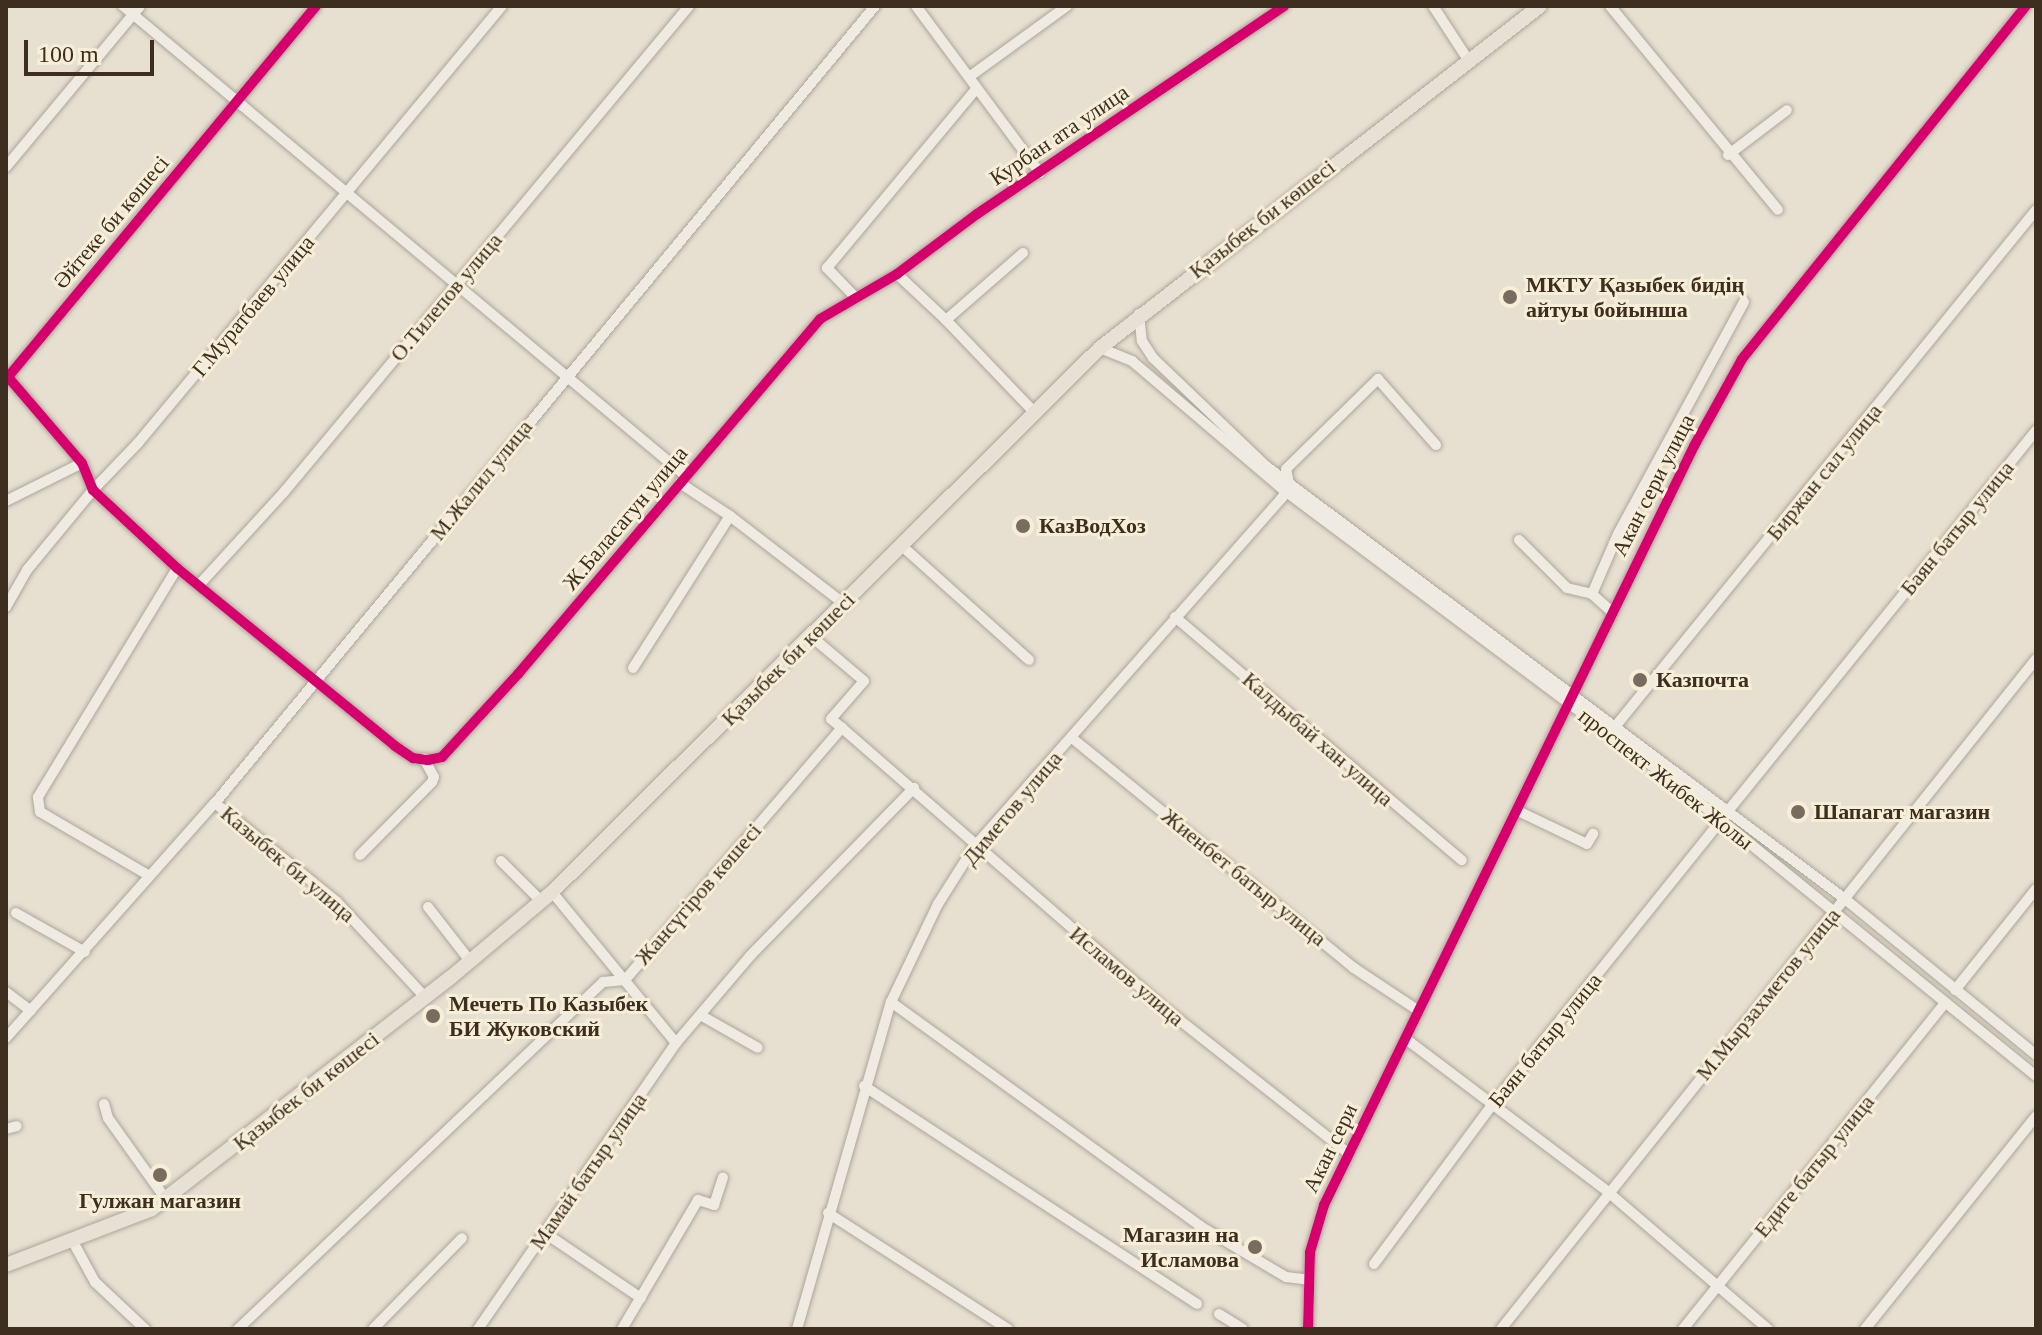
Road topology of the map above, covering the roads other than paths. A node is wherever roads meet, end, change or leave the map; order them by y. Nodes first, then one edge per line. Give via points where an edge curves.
1 (123, 6) edge
2 (316, 6) edge
3 (502, 6) edge
4 (689, 6) edge
5 (875, 6) edge
6 (916, 6) edge
7 (1067, 6) edge
8 (1284, 6) edge
9 (1433, 6) edge
10 (1540, 6) edge
11 (1610, 6) edge
12 (2026, 6) edge
13 (137, 10) edge
14 (1469, 61) junction
15 (969, 77) junction
16 (977, 88) junction
17 (237, 101) junction
18 (1787, 110) dead end
19 (1728, 155) junction
20 (6, 167) edge
21 (1040, 173) junction
22 (346, 195) junction
23 (1778, 210) dead end
24 (2036, 210) edge
25 (1023, 253) dead end
26 (897, 274) junction
27 (455, 287) junction
28 (856, 298) junction
29 (1744, 302) dead end
30 (1139, 314) junction
31 (946, 320) junction
32 (1100, 348) junction
33 (568, 375) junction
34 (7, 376) edge
35 (1034, 412) junction
36 (2036, 430) edge
37 (1436, 445) dead end
38 (82, 463) junction
39 (683, 480) junction
40 (1287, 488) junction
41 (93, 490) junction
42 (6, 501) edge
43 (730, 516) junction
44 (1519, 540) dead end
45 (901, 545) junction
46 (177, 568) junction
47 (199, 585) junction
48 (1592, 594) junction
49 (843, 603) junction
50 (6, 607) edge
51 (1612, 612) junction
52 (1175, 617) junction
53 (812, 637) junction
54 (2036, 659) edge
55 (1029, 660) dead end
56 (633, 668) dead end
57 (315, 683) junction
58 (1573, 700) junction
59 (842, 728) junction
60 (1613, 729) junction
61 (1072, 738) junction
62 (424, 759) junction
63 (914, 788) junction
64 (215, 803) junction
65 (1518, 811) junction
66 (1724, 816) junction
67 (1593, 834) dead end
68 (974, 847) junction
69 (360, 855) dead end
70 (1462, 860) dead end
71 (501, 861) dead end
72 (148, 875) junction
73 (2036, 889) edge
74 (546, 896) junction
75 (1845, 899) junction
76 (428, 907) dead end
77 (1834, 912) junction
78 (16, 913) dead end
79 (85, 952) junction
80 (470, 961) junction
81 (625, 980) junction
82 (1955, 990) junction
83 (6, 992) edge
84 (425, 997) junction
85 (891, 1002) junction
86 (1945, 1003) junction
87 (31, 1011) junction
88 (1419, 1011) junction
89 (702, 1016) junction
90 (6, 1038) edge
91 (1406, 1039) junction
92 (676, 1043) junction
93 (758, 1048) dead end
94 (2036, 1055) edge
95 (2036, 1076) edge
96 (864, 1086) junction
97 (104, 1104) dead end
98 (1493, 1104) junction
99 (2036, 1116) edge
100 (1349, 1154) junction
101 (723, 1177) dead end
102 (1608, 1192) junction
103 (165, 1198) junction
104 (828, 1213) junction
105 (545, 1233) junction
106 (462, 1238) dead end
107 (72, 1240) junction
108 (1374, 1264) dead end
109 (6, 1265) edge
110 (1309, 1280) junction
111 (1716, 1287) junction
112 (641, 1298) junction
113 (1197, 1304) dead end
114 (1219, 1314) dead end
115 (145, 1329) edge
116 (238, 1329) edge
117 (373, 1329) edge
118 (478, 1329) edge
119 (622, 1329) edge
120 (798, 1329) edge
121 (1008, 1329) edge
122 (1243, 1329) edge
123 (1308, 1329) edge
124 (1501, 1329) edge
125 (1683, 1329) edge
126 (1768, 1329) edge
127 (1865, 1329) edge

1 - 13 street
2 - 17 street, Әйтеке би көшесі
3 - 22 street, Г.Муратбаев улица
4 - 27 street, О.Тилепов улица
5 - 33 street, М.Жалил улица
6 - 15 street
7 - 15 street
8 - 21 street, Курбан ата улица
9 - 14 street
10 - 14 main road, Қазыбек би көшесі
11 - 19 street
12 - 51 street, Акан сери улица via 1742,359
13 - 17 street
13 - 20 street
14 - 30 main road, Қазыбек би көшесі
15 - 16 street
16 - 21 street
16 - 28 street via 827,268
17 - 22 street
17 - 34 street, Әйтеке би көшесі
18 - 19 street
19 - 23 street
21 - 26 street, Курбан ата улица
22 - 27 street
22 - 41 street, Г.Муратбаев улица
24 - 60 street, Биржан сал улица
25 - 31 street
26 - 28 street, Курбан ата улица
26 - 31 street
27 - 33 street
27 - 47 street, О.Тилепов улица
28 - 39 street, Ж.Баласагун улица via 820,319
29 - 48 street via 1618,534
30 - 32 main road, Қазыбек би көшесі
30 - 40 street, проспект Жибек Жолы via 1142,341 1153,358
31 - 35 street
32 - 35 main road, Қазыбек би көшесі
32 - 40 street, проспект Жибек Жолы via 1132,361
33 - 39 street
33 - 57 street, М.Жалил улица
34 - 38 street, Әйтеке би көшесі
35 - 45 main road, Қазыбек би көшесі
36 - 66 street, Баян батыр улица
37 - 40 street, Диметов улица via 1378,379 1286,469
38 - 41 street, Әйтеке би көшесі
38 - 42 street
39 - 43 street, Ж.Баласагун улица
39 - 62 street, Ж.Баласагун улица via 442,757
40 - 52 street, Диметов улица
40 - 58 street, проспект Жибек Жолы
41 - 46 street
41 - 50 street, Г.Муратбаев улица via 27,570
43 - 49 street
43 - 56 street
44 - 48 street via 1567,588
45 - 49 main road, Қазыбек би көшесі
45 - 55 street
46 - 47 street
46 - 72 street via 38,797 40,812
47 - 57 street
48 - 51 street
49 - 53 main road, Қазыбек би көшесі
51 - 58 street, Акан сери улица
52 - 61 street, Диметов улица
52 - 70 street, Калдыбай хан улица
53 - 59 street, Жансүгіров көшесі via 864,681 831,719
53 - 74 main road, Қазыбек би көшесі
54 - 75 street, М.Мырзахметов улица
57 - 62 street via 395,746
57 - 64 street, М.Жалил улица
58 - 60 street, проспект Жибек Жолы
58 - 65 street, Акан сери улица
59 - 63 street, Исламов улица
59 - 81 street, Жансүгіров көшесі
60 - 66 street, проспект Жибек Жолы
61 - 68 street, Диметов улица
61 - 88 street, Жиенбет батыр улица via 1354,968
62 - 69 street via 432,782
63 - 68 street, Исламов улица
63 - 89 street, Мамай батыр улица via 750,956
64 - 72 street, М.Жалил улица
64 - 84 street, Казыбек би улица via 336,901
65 - 67 street via 1587,844
65 - 88 street, Акан сери улица
66 - 75 street, проспект Жибек Жолы
66 - 77 street, проспект Жибек Жолы
66 - 98 street, Баян батыр улица
68 - 85 street, Диметов улица via 938,904
68 - 100 street, Исламов улица
71 - 74 street
72 - 79 street, М.Жалил улица
73 - 82 street
74 - 80 main road, Қазыбек би көшесі
74 - 81 street
75 - 77 street, М.Мырзахметов улица
75 - 82 street, проспект Жибек Жолы
76 - 80 street
77 - 86 street, проспект Жибек Жолы
77 - 102 street, М.Мырзахметов улица
78 - 79 street
79 - 87 street, М.Жалил улица
80 - 84 main road, Қазыбек би көшесі
81 - 92 street
81 - 116 street, Жансүгіров көшесі via 603,982
82 - 94 street, проспект Жибек Жолы
83 - 87 street
84 - 103 main road, Қазыбек би көшесі
85 - 96 street, Диметов улица
85 - 110 street via 1200,1226 1286,1277
86 - 95 street, проспект Жибек Жолы
86 - 111 street, Едиге батыр улица
87 - 90 street, М.Жалил улица
88 - 91 street, Акан сери улица
89 - 92 street, Мамай батыр улица
89 - 93 street
91 - 98 street
91 - 100 street, Акан сери
92 - 105 street, Мамай батыр улица
96 - 104 street, Диметов улица
96 - 113 street
97 - 103 street via 108,1118
98 - 102 street
98 - 108 street, Баян батыр улица
99 - 127 street
100 - 110 street, Акан сери via 1315,1228
101 - 112 street via 714,1205 698,1200
102 - 111 street
102 - 124 street, М.Мырзахметов улица
103 - 107 main road, Қазыбек би көшесі via 152,1209
104 - 120 street, Диметов улица
104 - 121 street
105 - 112 street
105 - 118 street, Мамай батыр улица
106 - 117 street
107 - 109 main road, Қазыбек би көшесі
107 - 115 street via 95,1282
110 - 123 street, Акан сери
111 - 125 street, Едиге батыр улица
111 - 126 street
112 - 119 street
114 - 122 street

